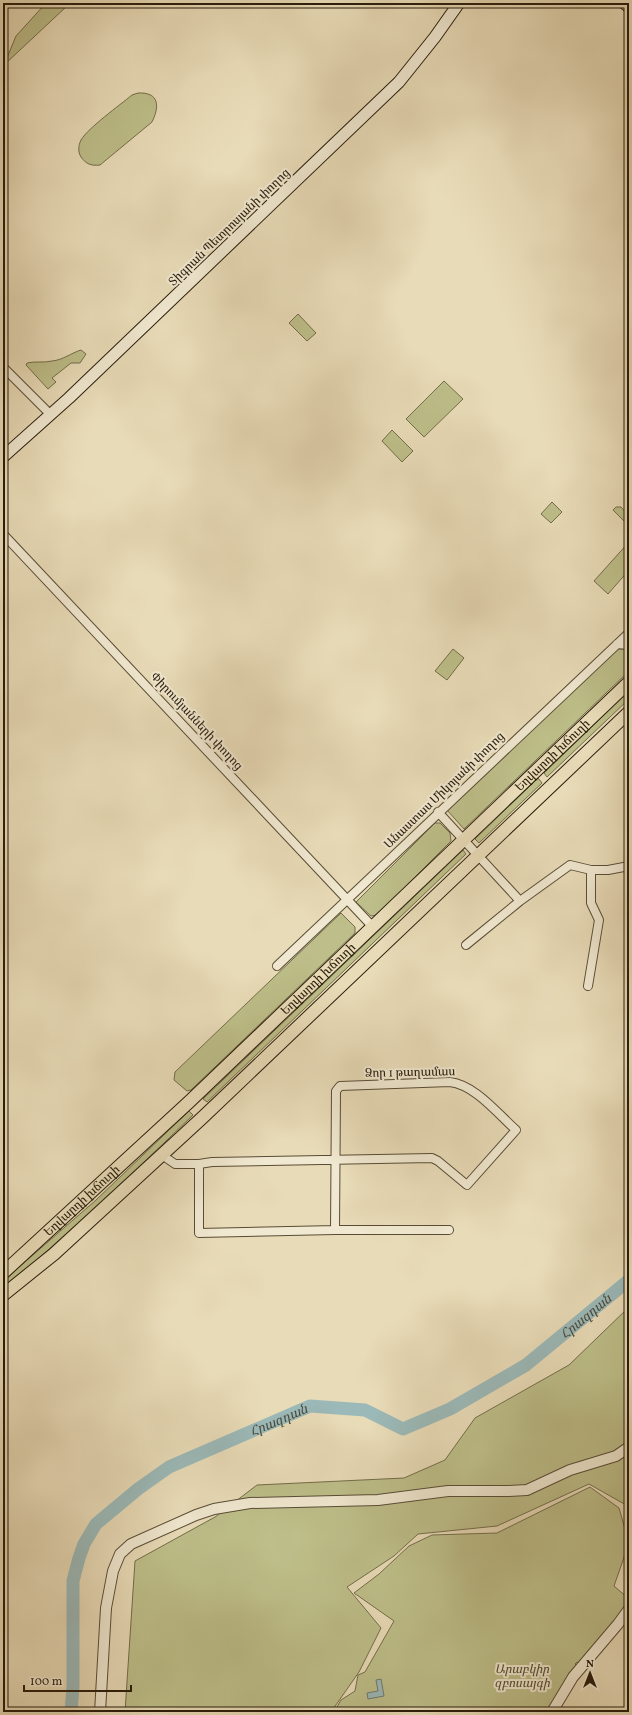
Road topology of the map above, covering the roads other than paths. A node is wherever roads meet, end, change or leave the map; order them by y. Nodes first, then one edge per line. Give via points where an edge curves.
1 (453, 3) edge
2 (459, 3) edge
3 (624, 3) edge
4 (629, 7) edge
5 (3, 367) edge
6 (48, 413) junction
7 (3, 451) edge
8 (3, 457) edge
9 (3, 534) edge
10 (629, 632) edge
11 (617, 644) junction
12 (629, 645) edge
13 (629, 682) edge
14 (629, 712) edge
15 (438, 812) junction
16 (463, 839) junction
17 (478, 856) junction
18 (629, 866) edge
19 (591, 870) junction
20 (347, 900) junction
21 (520, 901) junction
22 (372, 926) junction
23 (466, 945) dead end
24 (277, 966) dead end
25 (588, 986) dead end
26 (190, 1102) junction
27 (202, 1118) junction
28 (162, 1155) junction
29 (335, 1160) junction
30 (199, 1164) junction
31 (335, 1230) junction
32 (449, 1230) dead end
33 (3, 1273) edge
34 (3, 1295) edge
35 (629, 1447) edge
36 (629, 1609) edge
37 (100, 1712) edge
38 (552, 1712) edge

1 - 6 main road, Տիգրան Պետրոսյանի փողոց via 428,38 388,84
2 - 6 main road, Տիգրան Պետրոսյանի փողոց via 436,37 399,82
3 - 4 main road
5 - 6 street
6 - 7 main road, Տիգրան Պետրոսյանի փողոց
6 - 8 main road, Տիգրան Պետրոսյանի փողոց
9 - 20 street, Փիրումյանների փողոց
10 - 11 street, Անաստաս Միկոյանի փողոց
11 - 12 street
11 - 15 street, Անաստաս Միկոյանի փողոց
13 - 16 main road, Եղվարդի խճուղի
14 - 17 main road, Եղվարդի խճուղի
15 - 16 street
15 - 20 street, Անաստաս Միկոյանի փողոց
16 - 17 street
16 - 22 main road, Եղվարդի խճուղի
17 - 21 street
17 - 27 main road, Եղվարդի խճուղի
18 - 19 street
19 - 21 street via 570,865
19 - 25 street via 591,903 598,920
20 - 22 street, Փիրումյանների փողոց
20 - 24 street, Անաստաս Միկոյանի փողոց
21 - 23 street
22 - 26 main road, Եղվարդի խճուղի
26 - 27 main road
26 - 33 main road, Եղվարդի խճուղի
27 - 28 main road, Եղվարդի խճուղի
28 - 30 street, Ձոր 1 թաղամաս via 175,1164
28 - 34 main road, Եղվարդի խճուղի via 54,1254
29 - 29 street, Ձոր 1 թաղամաս via 336,1091 340,1086 461,1083 516,1130 467,1185 432,1158
29 - 30 street, Ձոր 1 թաղամաս
29 - 31 street, Ձոր 1 թաղամաս
30 - 31 street via 199,1233
31 - 32 street
35 - 37 street via 616,1456 570,1470 527,1490 448,1491 378,1500 250,1503 196,1515 131,1544 120,1554 113,1571 106,1608
36 - 38 street via 573,1677

